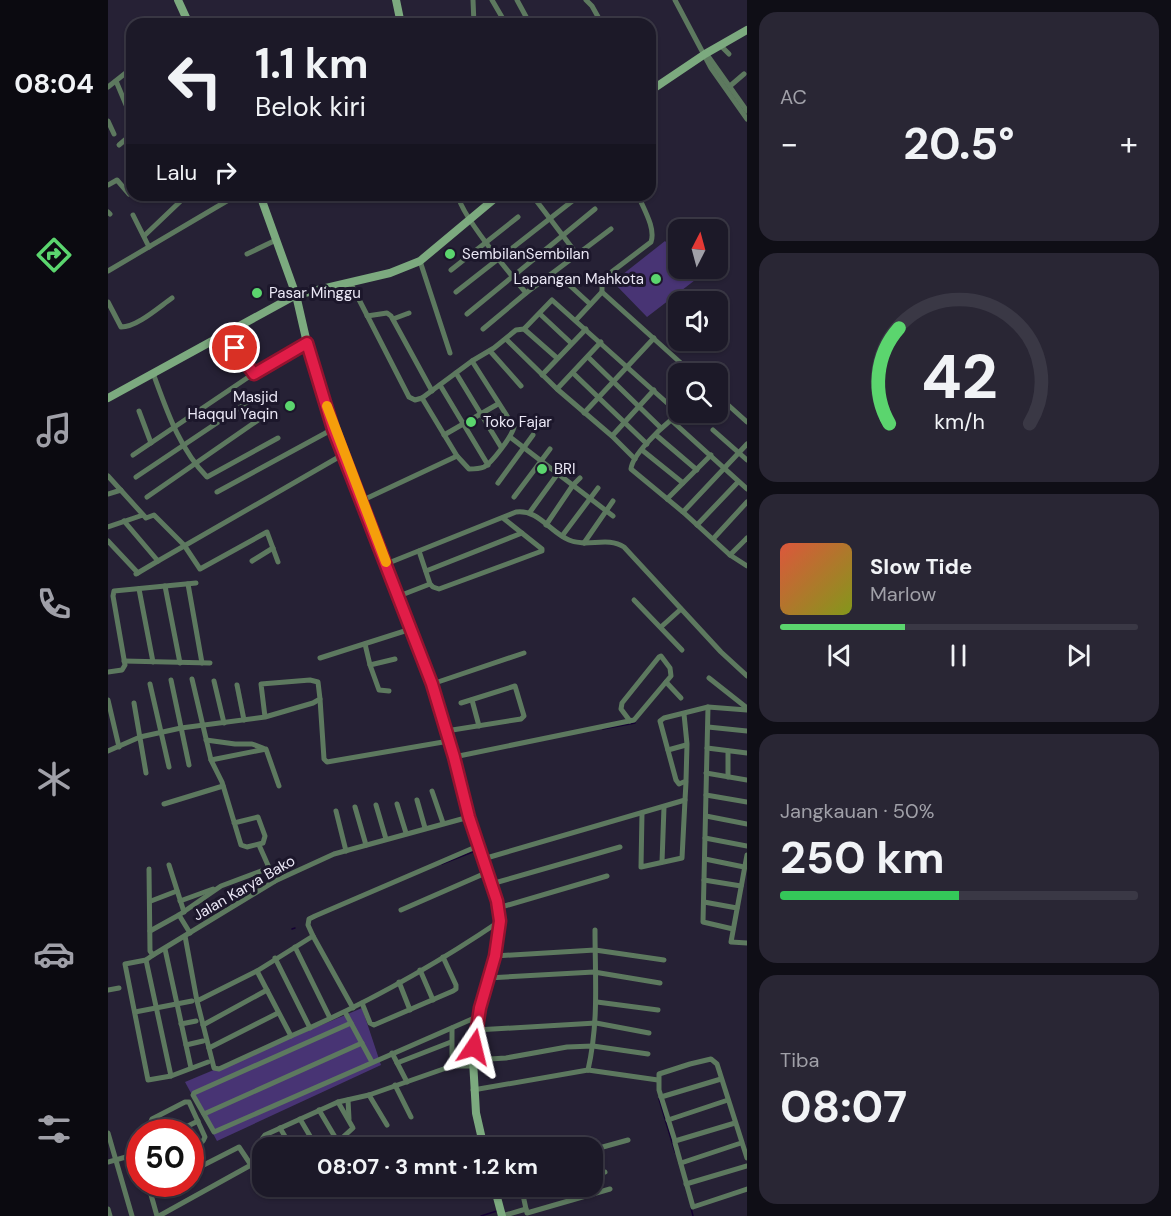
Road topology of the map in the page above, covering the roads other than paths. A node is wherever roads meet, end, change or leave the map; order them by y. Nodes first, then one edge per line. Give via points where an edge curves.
1 (178, 0) edge
2 (396, 0) edge
3 (473, 0) edge
4 (492, 0) edge
5 (517, 0) edge
6 (586, 0) edge
7 (675, 0) edge
8 (186, 18) edge
9 (400, 18) edge
10 (474, 18) edge
11 (502, 18) edge
12 (527, 18) edge
13 (599, 18) edge
14 (747, 30) edge
15 (720, 45) junction
16 (705, 54) junction
17 (729, 54) dead end
18 (126, 74) edge
19 (744, 74) dead end
20 (116, 81) junction
21 (730, 86) junction
22 (108, 87) edge
23 (656, 87) edge
24 (744, 101) edge
25 (126, 104) edge
26 (747, 111) edge
27 (747, 119) edge
28 (108, 121) edge
29 (114, 134) dead end
30 (126, 139) edge
31 (119, 145) dead end
32 (108, 185) edge
33 (126, 191) edge
34 (180, 201) edge
35 (227, 201) edge
36 (262, 201) edge
37 (459, 201) edge
38 (492, 201) edge
39 (537, 201) edge
40 (572, 201) edge
41 (640, 201) edge
42 (595, 209) dead end
43 (133, 215) dead end
44 (518, 217) dead end
45 (550, 218) junction
46 (470, 219) junction
47 (610, 229) dead end
48 (563, 235) junction
49 (144, 236) junction
50 (276, 240) junction
51 (486, 242) junction
52 (149, 247) junction
53 (576, 253) junction
54 (248, 254) dead end
55 (500, 259) junction
56 (420, 261) junction
57 (451, 270) dead end
58 (108, 271) edge
59 (512, 277) junction
60 (350, 282) junction
61 (566, 282) dead end
62 (456, 292) dead end
63 (602, 292) junction
64 (526, 294) junction
65 (296, 295) junction
66 (172, 298) dead end
67 (108, 302) edge
68 (590, 304) junction
69 (409, 313) dead end
70 (467, 314) dead end
71 (540, 314) junction
72 (367, 316) junction
73 (393, 319) junction
74 (576, 320) junction
75 (483, 329) dead end
76 (524, 329) junction
77 (586, 329) junction
78 (227, 332) junction
79 (654, 338) junction
80 (506, 339) junction
81 (601, 342) junction
82 (307, 343) junction
83 (571, 343) junction
84 (490, 351) junction
85 (450, 352) dead end
86 (588, 357) junction
87 (558, 358) junction
88 (472, 361) junction
89 (681, 363) edge
90 (627, 367) junction
91 (153, 373) junction
92 (456, 373) junction
93 (573, 373) junction
94 (254, 374) junction
95 (542, 375) junction
96 (613, 382) junction
97 (440, 384) junction
98 (521, 386) dead end
99 (557, 389) junction
100 (654, 390) junction
101 (432, 391) junction
102 (257, 396) dead end
103 (598, 397) junction
104 (422, 398) junction
105 (108, 399) edge
106 (668, 403) edge
107 (498, 404) junction
108 (728, 405) edge
109 (638, 406) junction
110 (139, 411) dead end
111 (584, 413) junction
112 (481, 414) junction
113 (264, 416) dead end
114 (624, 422) junction
115 (668, 422) edge
116 (747, 422) edge
117 (674, 423) edge
118 (464, 425) junction
119 (173, 428) junction
120 (661, 428) junction
121 (333, 429) junction
122 (713, 430) dead end
123 (444, 435) junction
124 (533, 435) dead end
125 (656, 435) junction
126 (612, 436) junction
127 (510, 437) junction
128 (278, 438) dead end
129 (151, 443) junction
130 (647, 444) junction
131 (747, 444) edge
132 (184, 446) junction
133 (501, 447) junction
134 (524, 448) junction
135 (550, 449) dead end
136 (642, 450) junction
137 (739, 453) junction
138 (344, 454) junction
139 (133, 455) dead end
140 (711, 455) junction
141 (457, 456) junction
142 (635, 459) junction
143 (541, 460) junction
144 (747, 460) edge
145 (196, 461) junction
146 (488, 465) junction
147 (564, 465) dead end
148 (723, 468) junction
149 (697, 470) junction
150 (558, 473) junction
151 (108, 476) edge
152 (136, 477) dead end
153 (580, 478) dead end
154 (738, 482) junction
155 (498, 483) dead end
156 (683, 483) junction
157 (573, 486) junction
158 (598, 488) dead end
159 (747, 489) edge
160 (121, 490) junction
161 (217, 492) dead end
162 (108, 494) edge
163 (147, 497) dead end
164 (514, 497) dead end
165 (589, 499) junction
166 (667, 500) junction
167 (362, 501) junction
168 (613, 501) dead end
169 (747, 502) edge
170 (530, 512) junction
171 (605, 512) junction
172 (683, 512) junction
173 (143, 515) junction
174 (612, 516) dead end
175 (503, 518) junction
176 (124, 522) junction
177 (546, 525) junction
178 (697, 525) junction
179 (108, 527) edge
180 (522, 534) junction
181 (562, 536) junction
182 (747, 538) edge
183 (713, 539) junction
184 (108, 541) edge
185 (584, 543) junction
186 (184, 545) junction
187 (273, 548) junction
188 (419, 551) junction
189 (730, 555) junction
190 (158, 561) junction
191 (252, 561) dead end
192 (278, 562) dead end
193 (386, 564) junction
194 (747, 566) edge
195 (426, 572) junction
196 (196, 583) dead end
197 (188, 584) junction
198 (430, 584) junction
199 (165, 586) junction
200 (139, 589) junction
201 (399, 596) junction
202 (634, 600) dead end
203 (681, 609) junction
204 (661, 627) junction
205 (411, 629) junction
206 (365, 644) junction
207 (682, 650) dead end
208 (525, 653) dead end
209 (320, 658) dead end
210 (395, 659) dead end
211 (124, 661) junction
212 (153, 662) junction
213 (180, 663) junction
214 (202, 663) junction
215 (210, 663) dead end
216 (370, 665) junction
217 (108, 672) edge
218 (747, 676) edge
219 (709, 678) dead end
220 (192, 679) dead end
221 (171, 680) dead end
222 (214, 681) dead end
223 (666, 682) junction
224 (150, 684) dead end
225 (432, 684) junction
226 (237, 685) dead end
227 (389, 691) dead end
228 (681, 698) dead end
229 (320, 699) junction
230 (108, 700) edge
231 (472, 700) junction
232 (461, 703) dead end
233 (134, 704) dead end
234 (708, 707) junction
235 (747, 709) edge
236 (684, 714) junction
237 (265, 717) junction
238 (244, 720) junction
239 (630, 721) junction
240 (225, 723) junction
241 (202, 726) junction
242 (479, 726) junction
243 (708, 727) junction
244 (182, 728) junction
245 (447, 731) junction
246 (747, 731) edge
247 (161, 733) junction
248 (140, 737) junction
249 (206, 740) junction
250 (449, 741) junction
251 (687, 746) junction
252 (119, 747) junction
253 (707, 748) junction
254 (264, 749) junction
255 (668, 750) junction
256 (108, 751) edge
257 (728, 751) junction
258 (747, 753) edge
259 (454, 757) junction
260 (211, 760) junction
261 (189, 765) dead end
262 (169, 767) dead end
263 (146, 772) dead end
264 (706, 773) junction
265 (728, 777) junction
266 (747, 780) edge
267 (686, 781) junction
268 (223, 786) junction
269 (279, 786) dead end
270 (432, 791) dead end
271 (706, 795) junction
272 (417, 800) dead end
273 (686, 800) junction
274 (747, 802) edge
275 (164, 804) dead end
276 (397, 804) dead end
277 (376, 805) dead end
278 (355, 807) dead end
279 (664, 807) junction
280 (336, 811) dead end
281 (642, 813) junction
282 (706, 816) junction
283 (469, 817) junction
284 (234, 823) junction
285 (443, 823) junction
286 (747, 824) edge
287 (425, 828) junction
288 (406, 833) junction
289 (705, 838) junction
290 (386, 839) junction
291 (366, 844) junction
292 (259, 845) junction
293 (478, 846) junction
294 (747, 846) edge
295 (620, 847) dead end
296 (346, 851) junction
297 (747, 855) edge
298 (483, 859) junction
299 (705, 859) junction
300 (662, 862) junction
301 (169, 865) dead end
302 (744, 867) junction
303 (269, 868) junction
304 (149, 869) dead end
305 (488, 872) junction
306 (607, 876) dead end
307 (704, 880) junction
308 (275, 881) junction
309 (491, 884) junction
310 (221, 886) junction
311 (741, 886) junction
312 (177, 891) junction
313 (151, 901) junction
314 (180, 902) junction
315 (704, 902) junction
316 (498, 908) junction
317 (737, 908) junction
318 (401, 909) dead end
319 (182, 914) junction
320 (500, 921) junction
321 (733, 929) junction
322 (595, 930) dead end
323 (150, 931) junction
324 (188, 934) junction
325 (313, 936) junction
326 (747, 943) edge
327 (295, 947) junction
328 (165, 949) junction
329 (595, 950) junction
330 (153, 955) junction
331 (495, 956) junction
332 (443, 957) junction
333 (275, 958) junction
334 (146, 960) junction
335 (664, 960) dead end
336 (420, 970) junction
337 (257, 971) junction
338 (594, 972) junction
339 (488, 978) junction
340 (399, 982) junction
341 (660, 983) dead end
342 (119, 988) dead end
343 (108, 990) edge
344 (267, 990) junction
345 (433, 1000) junction
346 (195, 1001) junction
347 (597, 1002) junction
348 (362, 1003) junction
349 (177, 1004) junction
350 (156, 1008) junction
351 (353, 1008) junction
352 (410, 1010) junction
353 (658, 1010) dead end
354 (135, 1011) junction
355 (345, 1012) junction
356 (278, 1013) junction
357 (479, 1016) junction
358 (330, 1018) junction
359 (196, 1021) dead end
360 (351, 1023) junction
361 (596, 1023) junction
362 (181, 1024) junction
363 (203, 1025) junction
364 (310, 1028) junction
365 (452, 1028) junction
366 (476, 1030) junction
367 (649, 1033) dead end
368 (291, 1036) junction
369 (203, 1041) dead end
370 (451, 1042) junction
371 (362, 1043) junction
372 (186, 1045) junction
373 (593, 1046) junction
374 (209, 1048) junction
375 (392, 1053) junction
376 (648, 1054) dead end
377 (208, 1062) dead end
378 (372, 1062) junction
379 (473, 1063) junction
380 (398, 1064) junction
381 (452, 1066) junction
382 (191, 1068) junction
383 (588, 1070) junction
384 (171, 1076) junction
385 (721, 1079) junction
386 (658, 1080) junction
387 (407, 1082) junction
388 (395, 1085) junction
389 (473, 1090) junction
390 (369, 1095) junction
391 (661, 1097) junction
392 (348, 1100) junction
393 (728, 1100) junction
394 (338, 1102) junction
395 (319, 1110) junction
396 (204, 1114) junction
397 (411, 1118) dead end
398 (152, 1119) edge
399 (197, 1119) edge
400 (300, 1119) junction
401 (349, 1120) junction
402 (668, 1120) junction
403 (735, 1122) junction
404 (387, 1125) dead end
405 (280, 1128) junction
406 (108, 1133) edge
407 (263, 1137) edge
408 (285, 1137) edge
409 (310, 1137) edge
410 (335, 1137) edge
411 (344, 1137) edge
412 (481, 1137) edge
413 (628, 1140) dead end
414 (675, 1141) junction
415 (741, 1143) junction
416 (603, 1147) edge
417 (126, 1156) edge
418 (747, 1158) edge
419 (116, 1159) junction
420 (108, 1162) edge
421 (681, 1163) junction
422 (204, 1165) edge
423 (251, 1166) joint
424 (747, 1166) edge
425 (686, 1184) junction
426 (747, 1189) edge
427 (610, 1190) dead end
428 (152, 1197) edge
429 (497, 1197) edge
430 (523, 1197) edge
431 (108, 1209) edge
432 (526, 1209) junction
433 (110, 1216) edge
434 (132, 1216) edge
435 (158, 1216) edge
436 (502, 1216) edge

1 - 8 main road
2 - 9 main road
3 - 10 street
4 - 11 street
5 - 12 street
6 - 13 street
7 - 16 street
14 - 15 main road
15 - 16 main road
15 - 17 street
16 - 21 street
16 - 23 main road
16 - 27 street
18 - 20 street
19 - 21 street
20 - 22 street
20 - 25 street
21 - 24 street
24 - 26 street
28 - 29 street
30 - 31 street
32 - 33 street via 117,180
34 - 49 street
35 - 52 street
36 - 50 main road
37 - 46 street
38 - 46 main road
39 - 45 street
40 - 45 street
41 - 63 street via 653,237 651,242 604,277
42 - 48 street
43 - 49 street
44 - 51 street
45 - 48 street
45 - 55 street
46 - 51 street
46 - 56 main road
47 - 53 street
48 - 53 street
48 - 59 street
49 - 52 street
50 - 54 street
50 - 65 main road
51 - 55 street
51 - 57 street
52 - 58 street
53 - 64 street
55 - 59 street
55 - 62 street
56 - 60 main road
56 - 85 street
59 - 64 street
59 - 70 street
60 - 65 main road
60 - 72 street
61 - 68 street
63 - 68 street
63 - 79 street
64 - 75 street
65 - 78 main road
65 - 82 main road
66 - 67 street via 126,327 122,327
68 - 74 street
69 - 73 street
71 - 74 street via 552,300
71 - 76 street
71 - 83 street
72 - 73 street via 387,313
72 - 104 street via 409,397
73 - 101 street
74 - 77 street
76 - 80 street via 516,330
76 - 87 street
77 - 81 street
77 - 83 street
78 - 91 main road
78 - 94 street
79 - 89 street
79 - 90 street
80 - 84 street
80 - 95 street
81 - 86 street
81 - 90 street
82 - 94 street
82 - 121 main road
83 - 87 street
84 - 88 street
84 - 98 street
86 - 93 street
86 - 96 street
87 - 95 street
88 - 92 street
88 - 107 street
90 - 96 street
90 - 100 street
91 - 105 main road
91 - 119 street
92 - 97 street
92 - 112 street
93 - 99 street
93 - 103 street
94 - 119 street
95 - 99 street
96 - 103 street
96 - 109 street
97 - 101 street
97 - 118 street
99 - 111 street
100 - 106 street
100 - 109 street
101 - 104 street
102 - 132 street
103 - 111 street
103 - 114 street
104 - 123 street
107 - 112 street
107 - 127 street via 514,427
108 - 116 street
109 - 114 street
109 - 120 street
110 - 129 street
111 - 126 street
112 - 118 street
112 - 133 street
113 - 145 street
114 - 126 street
114 - 130 street
115 - 120 street
117 - 140 street
118 - 123 street
118 - 146 street
119 - 129 street
119 - 132 street
120 - 125 street
121 - 138 main road
121 - 161 street
122 - 137 street
123 - 141 street
124 - 134 street
125 - 130 street
125 - 149 street
126 - 142 street
127 - 133 street
127 - 134 street
128 - 145 street via 207,477
129 - 139 street
130 - 136 street
131 - 137 street
132 - 145 street
132 - 152 street
133 - 146 street
134 - 143 street
134 - 155 street
135 - 143 street
136 - 142 street
136 - 156 street
137 - 144 street
137 - 148 street
138 - 167 main road
138 - 186 street
140 - 148 street
140 - 149 street
141 - 146 street via 469,469
141 - 167 street
142 - 166 street via 631,468
143 - 150 street
143 - 164 street
145 - 163 street
147 - 150 street
148 - 154 street
148 - 172 street
149 - 156 street
150 - 157 street
150 - 170 street
151 - 160 street
153 - 157 street
154 - 159 street
154 - 178 street
156 - 166 street
157 - 165 street
157 - 177 street
158 - 165 street
160 - 162 street
160 - 173 street
165 - 171 street
165 - 181 street
166 - 172 street
167 - 193 main road
168 - 171 street
169 - 183 street
170 - 175 street via 516,512
170 - 177 street
171 - 174 street
171 - 185 street
172 - 178 street
173 - 176 street
173 - 186 street via 154,515
175 - 180 street
175 - 188 street
176 - 179 street
176 - 190 street
177 - 181 street
178 - 183 street
180 - 195 street
180 - 198 street via 542,551 439,589
181 - 185 street
182 - 189 street
183 - 189 street
184 - 190 street via 137,574
185 - 203 street via 617,542 624,546
186 - 187 street via 200,569 267,532
186 - 190 street
187 - 191 street
187 - 192 street
188 - 193 street
188 - 195 street
189 - 194 street
193 - 201 main road
195 - 198 street
196 - 197 street
197 - 199 street
197 - 214 street
198 - 201 street
199 - 200 street
199 - 213 street
200 - 211 street via 113,593
200 - 212 street
201 - 205 main road
202 - 204 street
203 - 204 street
203 - 218 street
204 - 207 street
205 - 206 street
205 - 225 main road
206 - 209 street
206 - 216 street
208 - 225 street
210 - 216 street
211 - 212 street
211 - 217 street via 122,670
212 - 213 street
213 - 214 street
214 - 215 street
216 - 227 street via 379,690
219 - 235 street
220 - 241 street
221 - 244 street
222 - 240 street
223 - 228 street
223 - 239 street via 637,718
223 - 239 street via 672,673 659,657 622,703 621,709
224 - 247 street
225 - 245 main road
226 - 238 street
229 - 237 street
229 - 237 street via 316,680 261,684
229 - 250 street via 327,762
230 - 252 street
231 - 232 street
231 - 242 street
231 - 242 street via 515,686 524,713 521,719
233 - 248 street
234 - 235 street
234 - 236 street
234 - 243 street
236 - 251 street
236 - 255 street via 660,721
237 - 238 street
238 - 240 street
239 - 259 street
240 - 241 street
241 - 244 street
241 - 249 street
242 - 245 street
243 - 246 street
243 - 253 street
244 - 247 street
244 - 261 street
245 - 250 main road
247 - 248 street
247 - 262 street
248 - 252 street
248 - 263 street
249 - 254 street via 252,744
249 - 260 street
250 - 259 main road
251 - 255 street
251 - 267 street
252 - 256 street
253 - 257 street
253 - 264 street
254 - 260 street
254 - 269 street
255 - 267 street via 677,782
257 - 258 street
257 - 265 street
259 - 283 main road
260 - 268 street
264 - 265 street
264 - 271 street
265 - 266 street
267 - 273 street
268 - 275 street
268 - 284 street
270 - 285 street
271 - 274 street
271 - 282 street
272 - 287 street
273 - 279 street
273 - 300 street via 683,857
276 - 288 street
277 - 290 street
278 - 291 street
279 - 281 street
279 - 300 street
280 - 296 street
281 - 298 street
281 - 300 street via 641,867
282 - 286 street
282 - 289 street
283 - 285 street, Jalan Karya Bako
283 - 293 main road
284 - 292 street via 242,846
284 - 292 street via 258,817 265,836
285 - 287 street, Jalan Karya Bako
287 - 288 street, Jalan Karya Bako
288 - 290 street, Jalan Karya Bako
289 - 294 street
289 - 299 street
290 - 291 street, Jalan Karya Bako
291 - 296 street, Jalan Karya Bako
292 - 303 street
293 - 298 main road
293 - 325 street via 309,919
295 - 309 street
296 - 308 street, Jalan Karya Bako
297 - 302 street
298 - 305 main road
299 - 302 street
299 - 307 street
301 - 312 street
302 - 311 street
303 - 308 street
303 - 310 street
304 - 313 street
305 - 309 main road
305 - 318 street
306 - 316 street
307 - 311 street
307 - 315 street
308 - 324 street, Jalan Karya Bako
309 - 316 main road
310 - 314 street
310 - 319 street
311 - 317 street
312 - 313 street
312 - 314 street
313 - 323 street
314 - 319 street
315 - 317 street
315 - 321 street via 705,924
316 - 320 main road
317 - 321 street
319 - 323 street
319 - 324 street
320 - 331 main road
320 - 332 street
321 - 326 street via 731,942
322 - 329 street
323 - 330 street
324 - 328 street, Jalan Karya Bako
324 - 346 street
325 - 327 street
325 - 351 street
327 - 333 street
327 - 358 street
328 - 330 street, Jalan Karya Bako
328 - 349 street
329 - 331 street
329 - 335 street
329 - 338 street
330 - 334 street, Jalan Karya Bako
331 - 339 main road
332 - 336 street
332 - 345 street via 456,989
333 - 337 street
333 - 364 street
334 - 350 street
334 - 354 street, Jalan Karya Bako via 125,964
336 - 340 street
336 - 345 street
337 - 344 street
337 - 346 street
338 - 339 street
338 - 341 street
338 - 347 street
339 - 357 main road
340 - 348 street
340 - 352 street
342 - 343 street
344 - 356 street
344 - 363 street
345 - 352 street
346 - 349 street
346 - 363 street
347 - 353 street
347 - 361 street
348 - 351 street
348 - 352 street via 372,1025
349 - 350 street
349 - 362 street
350 - 354 street
350 - 384 street
351 - 355 street
354 - 384 street via 148,1080
355 - 358 street
355 - 360 street
356 - 368 street
356 - 374 street
357 - 365 street
357 - 366 main road
358 - 364 street
359 - 362 street
360 - 371 street
360 - 396 street via 194,1093
361 - 366 street
361 - 367 street
361 - 373 street
362 - 372 street
363 - 374 street
364 - 368 street
365 - 370 street
365 - 375 street
366 - 379 main road
368 - 374 street via 217,1070
369 - 372 street
370 - 380 street
370 - 381 street
371 - 378 street
371 - 396 street
372 - 382 street
373 - 376 street
373 - 379 street
373 - 383 street
375 - 378 street
375 - 380 street
377 - 382 street
378 - 396 street via 216,1132
379 - 381 street
379 - 389 main road
380 - 387 street
381 - 387 street
382 - 384 street
383 - 386 street
383 - 389 street
385 - 386 street via 717,1064 711,1059 660,1073
385 - 391 street
385 - 393 street
386 - 391 street
387 - 388 street
388 - 390 street
388 - 397 street
389 - 412 main road
390 - 392 street
390 - 404 street
391 - 402 street
392 - 394 street
392 - 401 street
393 - 402 street
393 - 403 street
394 - 395 street
394 - 401 street
395 - 400 street
395 - 410 street
398 - 399 street via 187,1101
400 - 405 street
400 - 409 street
401 - 411 street via 352,1130
402 - 414 street
403 - 414 street
403 - 415 street
405 - 407 street
405 - 408 street
406 - 419 street
413 - 416 street
414 - 421 street
415 - 418 street
415 - 421 street
417 - 419 street
419 - 420 street
419 - 434 street
421 - 425 street
422 - 423 street via 240,1147
423 - 435 street
424 - 425 street
425 - 426 street via 693,1207
427 - 432 street via 527,1213
428 - 435 street
429 - 436 main road
430 - 432 street
431 - 433 street
432 - 436 street

